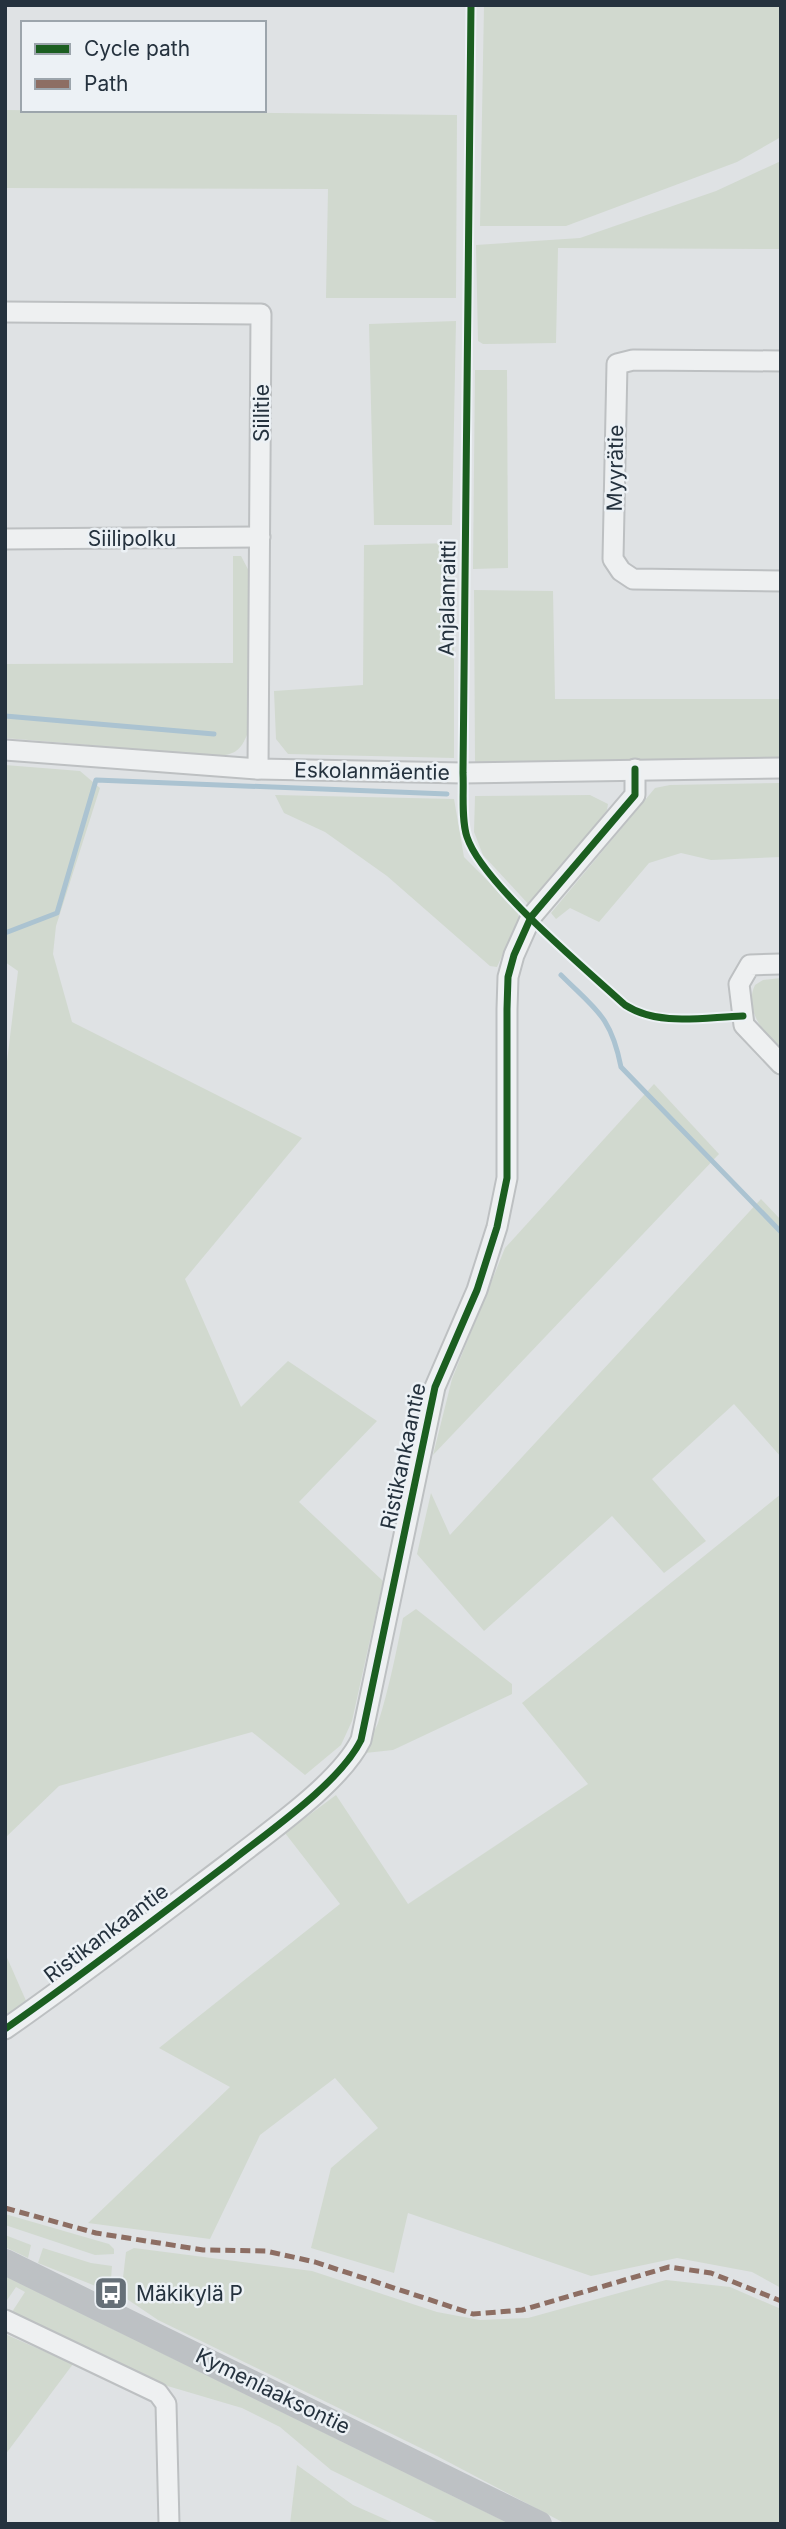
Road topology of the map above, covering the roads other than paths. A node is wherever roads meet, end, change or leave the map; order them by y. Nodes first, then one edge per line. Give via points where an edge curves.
1 (5, 312) edge
2 (781, 361) edge
3 (260, 537) junction
4 (5, 539) edge
5 (781, 581) edge
6 (5, 750) edge
7 (781, 768) edge
8 (258, 769) junction
9 (635, 769) junction
10 (781, 964) edge
11 (781, 1065) edge
12 (5, 2029) edge
13 (5, 2262) edge
14 (5, 2320) edge
15 (169, 2524) edge
16 (540, 2524) edge

1 - 3 street, Siilitie via 261,314
2 - 5 street, Myyrätie via 633,360 617,364 613,559 621,572 633,579
3 - 4 street, Siilipolku
3 - 8 street, Siilitie
6 - 8 street, Eskolanmäentie
7 - 9 street, Eskolanmäentie
8 - 9 street, Eskolanmäentie via 463,773
9 - 12 street, Ristikankaantie via 635,795 531,917 514,955 508,988 509,1142 502,1203 477,1290 435,1387 357,1748 281,1822
10 - 11 street via 750,965 739,984 744,1025
13 - 16 main road, Kymenlaaksontie
14 - 15 street via 158,2393 166,2404

